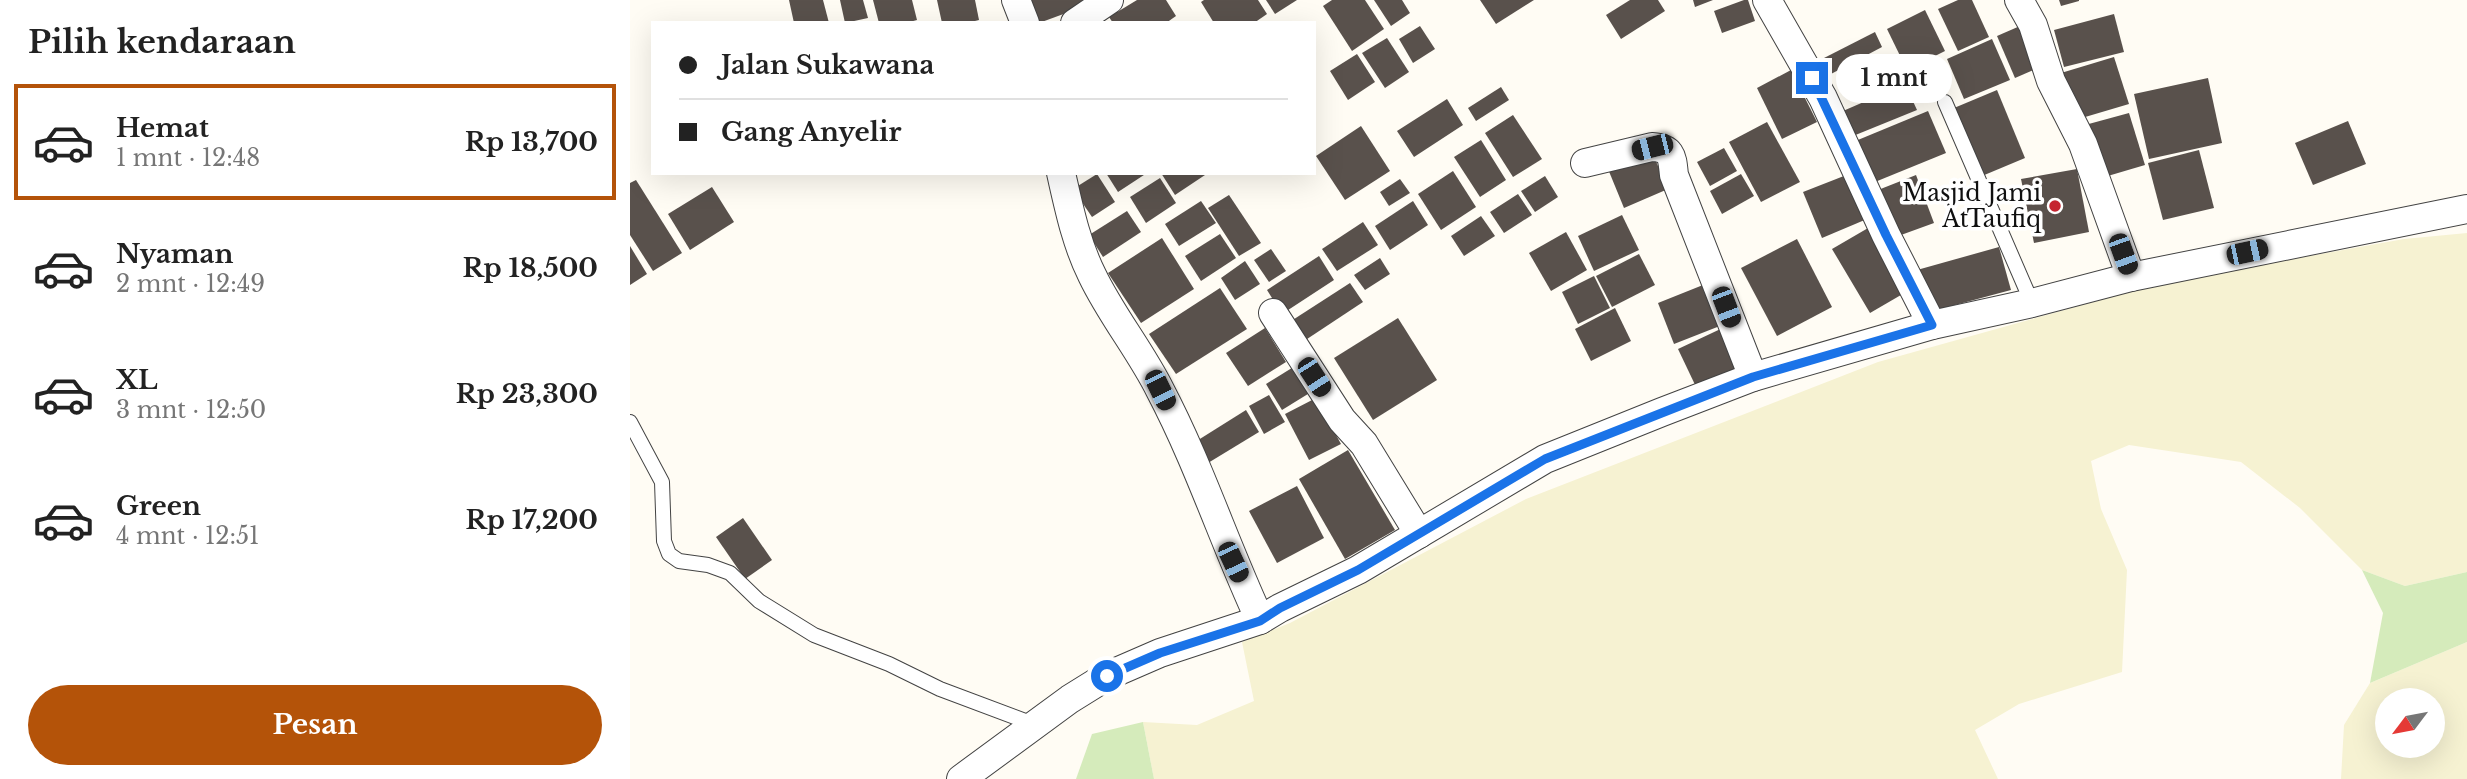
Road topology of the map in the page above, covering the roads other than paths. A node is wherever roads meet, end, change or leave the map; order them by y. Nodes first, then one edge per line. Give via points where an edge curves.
1 (1016, 0) edge
2 (1109, 0) edge
3 (1767, 0) edge
4 (2019, 0) edge
5 (1024, 21) edge
6 (1078, 21) edge
7 (1945, 102) dead end
8 (1585, 163) dead end
9 (1061, 175) edge
10 (2467, 209) edge
11 (2131, 276) junction
12 (2032, 303) junction
13 (1273, 313) dead end
14 (1932, 325) junction
15 (1753, 377) junction
16 (630, 422) edge
17 (1419, 534) junction
18 (1260, 621) junction
19 (1036, 724) junction
20 (961, 779) edge

1 - 5 street
2 - 6 street
3 - 14 street via 1823,98
4 - 11 street via 2033,25 2051,81 2084,144
7 - 12 lane
8 - 15 street via 1652,147 1669,152 1674,176
9 - 18 street via 1081,252 1160,390
10 - 11 street
11 - 12 street
12 - 14 street
13 - 17 street via 1342,420 1364,444
14 - 15 street
15 - 17 street via 1545,459
16 - 19 lane via 662,482 668,554 730,573 759,601 814,635
17 - 18 street
18 - 19 street via 1160,653 1107,676
19 - 20 street

